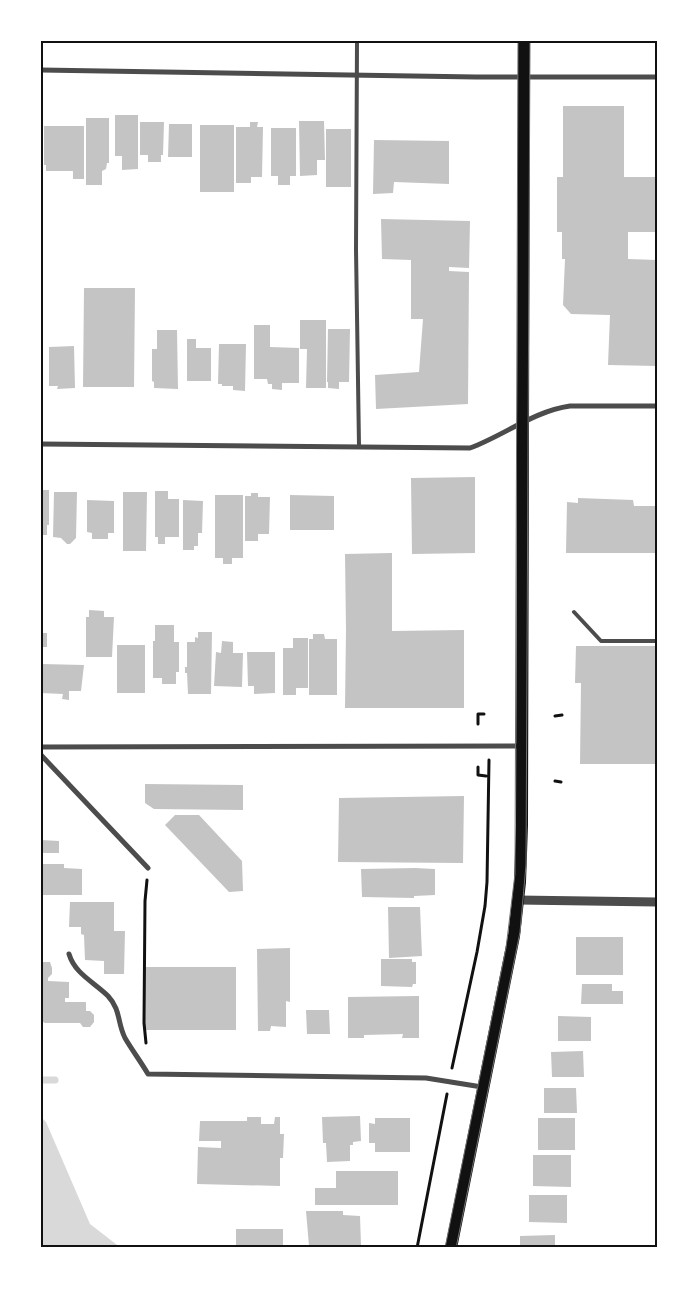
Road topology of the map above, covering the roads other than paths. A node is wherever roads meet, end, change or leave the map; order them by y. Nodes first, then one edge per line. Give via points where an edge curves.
1 (357, 41) edge
2 (524, 41) edge
3 (41, 70) edge
4 (357, 75) junction
5 (524, 77) junction
6 (657, 77) edge
7 (657, 406) edge
8 (523, 423) junction
9 (41, 444) edge
10 (359, 446) junction
11 (574, 612) dead end
12 (657, 641) edge
13 (521, 746) junction
14 (41, 747) edge
15 (41, 755) edge
16 (148, 868) road end
17 (518, 900) junction
18 (657, 902) edge
19 (69, 954) dead end
20 (483, 1087) junction
21 (451, 1248) edge

1 - 4 lane
2 - 5 main road
3 - 4 street
4 - 5 street
4 - 10 lane
5 - 6 street
5 - 8 main road
7 - 8 street via 570,406
8 - 10 street via 470,448
8 - 13 main road
9 - 10 street
11 - 12 lane via 601,641
13 - 14 street
13 - 17 main road via 522,825
15 - 16 street
17 - 18 street
17 - 20 main road via 514,936
19 - 20 street via 79,972 108,996 117,1008 125,1038 148,1074 426,1078
20 - 21 main road

